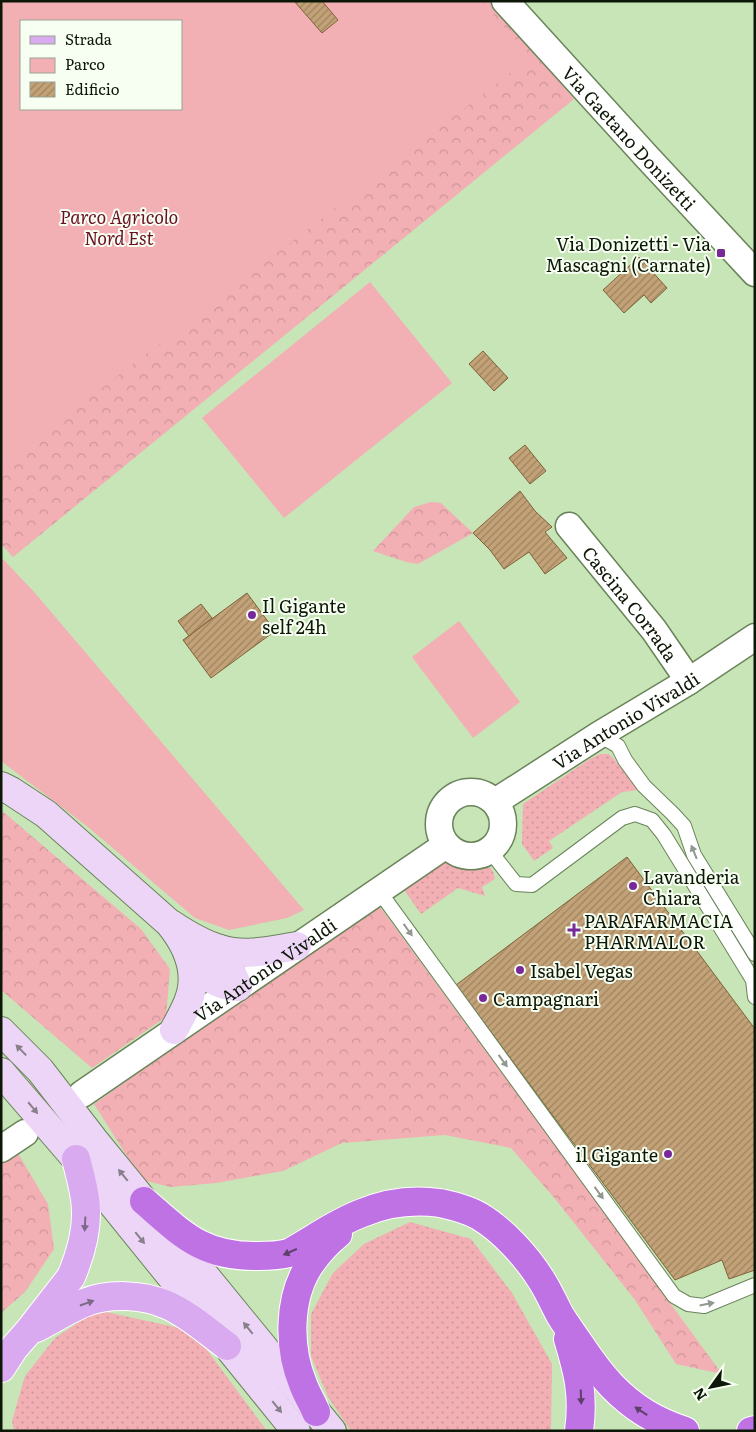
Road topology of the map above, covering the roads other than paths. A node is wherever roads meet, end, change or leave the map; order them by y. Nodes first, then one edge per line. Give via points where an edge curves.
1 (505, 1) edge
2 (755, 273) edge
3 (569, 526) dead end
4 (754, 639) edge
5 (689, 681) junction
6 (599, 735) junction
7 (1, 786) edge
8 (495, 802) junction
9 (446, 845) junction
10 (490, 851) junction
11 (379, 891) junction
12 (169, 923) junction
13 (297, 946) junction
14 (220, 949) junction
15 (755, 954) edge
16 (189, 956) junction
17 (238, 987) junction
18 (755, 996) edge
19 (174, 1030) junction
20 (1, 1031) edge
21 (1, 1072) edge
22 (82, 1094) dead end
23 (25, 1133) dead end
24 (1, 1149) edge
25 (76, 1159) junction
26 (144, 1201) junction
27 (363, 1212) junction
28 (755, 1286) edge
29 (560, 1316) junction
30 (28, 1332) junction
31 (227, 1346) junction
32 (1, 1368) edge
33 (324, 1421) edge
34 (755, 1430) edge
35 (296, 1431) edge
36 (579, 1431) edge
37 (685, 1431) edge
38 (751, 1431) edge

1 - 2 street, Via Gaetano Donizetti
3 - 5 street, Cascina Corrada via 654,630
4 - 5 street, Via Antonio Vivaldi
5 - 6 street, Via Antonio Vivaldi
6 - 8 street, Via Antonio Vivaldi
15 -> 6 lane via 694,855 684,826 644,786 618,746
7 - 12 main road via 46,814
8 - 9 street via 488,796 470,792 452,798 440,815 439,825
8 - 10 street via 504,822 503,833
9 - 10 street via 462,856 472,857
9 - 11 street, Via Antonio Vivaldi
10 - 18 lane via 516,884 532,886 622,818 635,814 652,820 753,980
11 - 13 street, Via Antonio Vivaldi
11 -> 28 lane via 674,1296 688,1304 704,1306
12 - 14 main road
12 - 16 main road
13 - 14 main road via 263,952
13 - 17 street, Via Antonio Vivaldi
14 - 17 main road
16 - 17 main road via 214,982
16 - 19 main road via 192,990
17 - 19 street, Via Antonio Vivaldi
19 - 22 street, Via Antonio Vivaldi
26 -> 20 main road via 40,1070
21 -> 25 main road
23 - 24 street
25 -> 30 main road via 85,1195 84,1237 71,1277
25 -> 31 main road
27 -> 26 highway via 339,1222 289,1253 243,1256 203,1246
33 -> 26 main road
27 - 29 highway via 412,1200 464,1208 498,1229 542,1281
27 - 33 highway via 329,1242 309,1266 292,1321 296,1363 303,1385
29 -> 36 highway via 578,1371 581,1390
37 -> 29 highway via 654,1419 630,1403 597,1368
30 -> 31 main road via 85,1303 136,1297 166,1304
30 - 32 main road
31 -> 35 main road
34 - 38 highway

